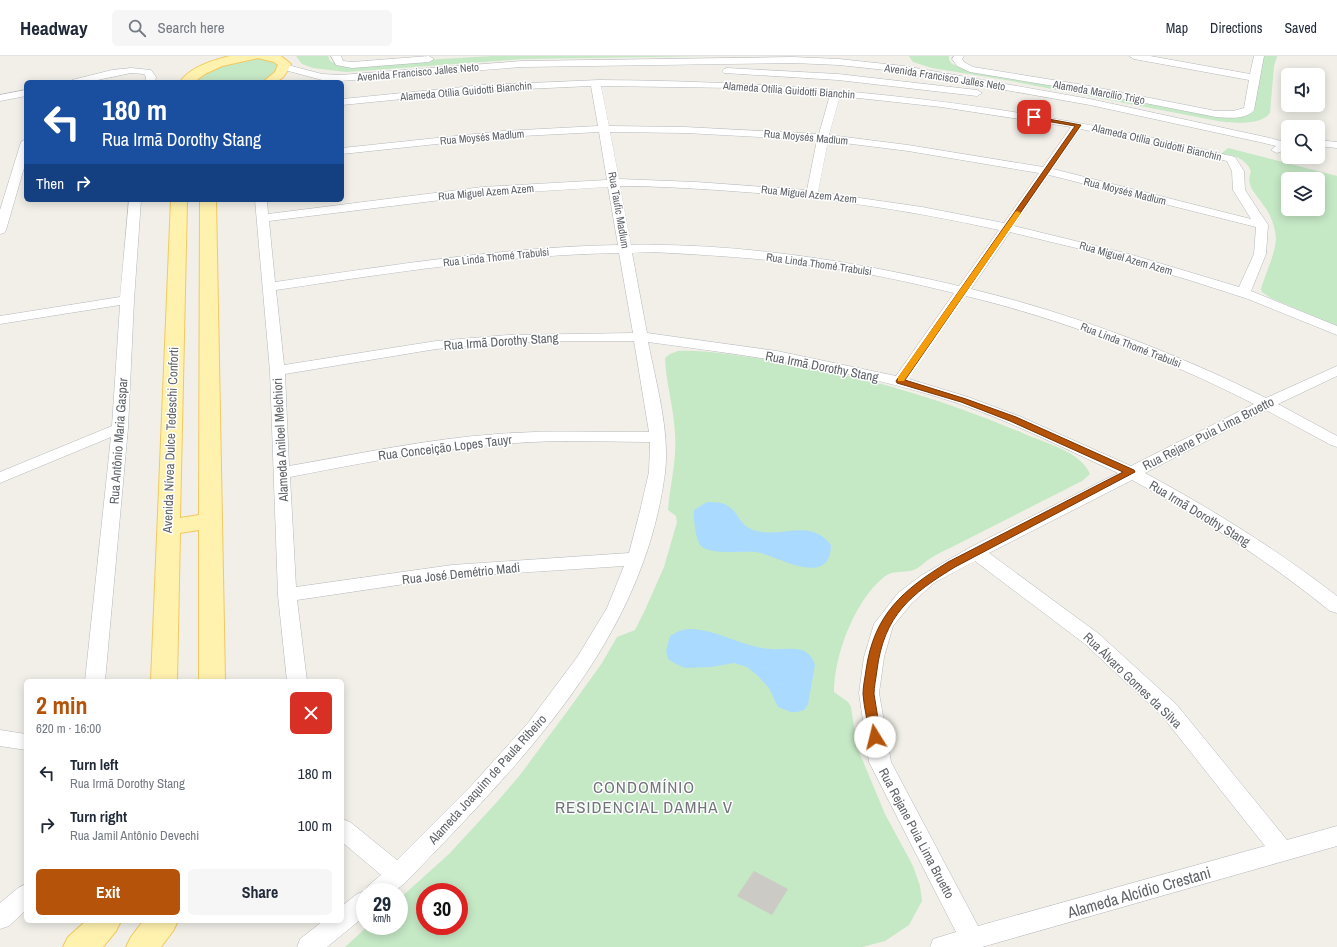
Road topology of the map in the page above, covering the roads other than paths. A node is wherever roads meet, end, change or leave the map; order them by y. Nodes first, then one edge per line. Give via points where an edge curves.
1 (212, 56) edge
2 (248, 56) edge
3 (253, 56) edge
4 (263, 56) edge
5 (336, 56) edge
6 (1134, 56) edge
7 (1260, 56) edge
8 (436, 58) dead end
9 (795, 58) edge
10 (838, 59) edge
11 (960, 60) edge
12 (281, 61) edge
13 (904, 69) junction
14 (201, 70) junction
15 (791, 74) junction
16 (1254, 78) junction
17 (84, 80) edge
18 (151, 80) edge
19 (188, 80) edge
20 (272, 80) edge
21 (898, 83) junction
22 (596, 84) junction
23 (344, 88) edge
24 (836, 92) junction
25 (24, 93) edge
26 (0, 98) edge
27 (344, 102) edge
28 (1078, 125) junction
29 (604, 129) junction
30 (823, 137) junction
31 (1266, 140) junction
32 (1281, 141) edge
33 (1325, 144) edge
34 (1281, 145) edge
35 (1337, 145) edge
36 (1281, 150) edge
37 (344, 151) edge
38 (24, 152) edge
39 (1325, 153) edge
40 (1337, 154) edge
41 (1046, 171) junction
42 (614, 183) junction
43 (0, 184) edge
44 (13, 185) junction
45 (812, 193) junction
46 (135, 202) edge
47 (179, 202) edge
48 (208, 202) edge
49 (261, 202) edge
50 (263, 218) junction
51 (1262, 225) junction
52 (1008, 227) junction
53 (0, 230) edge
54 (626, 248) junction
55 (270, 287) junction
56 (964, 290) junction
57 (1243, 292) junction
58 (127, 300) junction
59 (0, 320) edge
60 (1337, 331) edge
61 (642, 337) junction
62 (1337, 370) edge
63 (277, 371) junction
64 (900, 381) junction
65 (1266, 404) junction
66 (120, 428) junction
67 (658, 437) junction
68 (1337, 442) edge
69 (1130, 472) junction
70 (282, 473) junction
71 (0, 478) edge
72 (211, 520) junction
73 (168, 528) junction
74 (975, 552) junction
75 (636, 559) junction
76 (287, 595) junction
77 (1337, 606) edge
78 (96, 679) edge
79 (164, 679) edge
80 (212, 679) edge
81 (297, 679) edge
82 (0, 738) edge
83 (24, 742) edge
84 (344, 831) edge
85 (1337, 836) edge
86 (1283, 852) junction
87 (398, 875) junction
88 (388, 883) edge
89 (24, 897) edge
90 (356, 909) edge
91 (0, 918) edge
92 (344, 919) edge
93 (103, 923) edge
94 (160, 923) edge
95 (339, 923) edge
96 (972, 938) junction
97 (80, 947) edge
98 (142, 947) edge
99 (309, 947) edge
100 (942, 947) edge

1 - 14 main road
2 - 3 main road
2 - 14 main road
4 - 12 main road
5 - 8 street via 339,62 352,65
6 - 16 street
7 - 16 street
9 - 10 street, Avenida Francisco Jalles Neto
9 - 12 street, Avenida Francisco Jalles Neto via 522,64 340,78 322,77
9 - 15 street via 788,66
10 - 13 street, Avenida Francisco Jalles Neto
11 - 16 street, Alameda Marcílio Trigo via 970,69 1216,114 1240,115 1249,110
12 - 20 main road via 277,77
13 - 21 street
13 - 31 street, Avenida Francisco Jalles Neto via 1118,108
14 - 19 main road
15 - 21 street, Avenida Francisco Jalles Neto
15 - 23 street, Avenida Francisco Jalles Neto via 658,70 521,73
17 - 18 street via 143,70 148,72
21 - 36 street, Avenida Francisco Jalles Neto via 1088,111 1260,148
22 - 24 street, Alameda Otília Guidotti Bianchin via 721,85
22 - 27 street, Alameda Otília Guidotti Bianchin via 531,85
22 - 29 street, Rua Taufic Madlum
24 - 28 street, Alameda Otília Guidotti Bianchin via 944,104
24 - 30 street
25 - 26 street
28 - 41 street
28 - 51 street, Alameda Otília Guidotti Bianchin via 1231,159 1238,171 1239,190
29 - 30 street, Rua Moysés Madlum
29 - 37 street, Rua Moysés Madlum via 503,134
29 - 42 street, Rua Taufic Madlum
30 - 41 street, Rua Moysés Madlum via 952,154
30 - 45 street
31 - 32 street, Avenida Francisco Jalles Neto
31 - 34 street, Avenida Francisco Jalles Neto
33 - 35 street
38 - 44 street
39 - 40 street
41 - 51 street, Rua Moysés Madlum
41 - 52 street
42 - 45 street, Rua Miguel Azem Azem via 728,186
42 - 50 street, Rua Miguel Azem Azem via 437,196
42 - 54 street, Rua Taufic Madlum
43 - 44 street
44 - 53 street
45 - 52 street, Rua Miguel Azem Azem via 891,204
46 - 58 street, Rua Antônio Maria Gaspar
47 - 73 main road, Avenida Nívea Dulce Tedeschi Conforti
48 - 72 main road
49 - 50 street, Alameda Aniloel Melchiori
50 - 55 street, Alameda Aniloel Melchiori
51 - 57 street via 1260,254
52 - 56 street
52 - 57 street, Rua Miguel Azem Azem via 1155,265
54 - 55 street, Rua Linda Thomé Trabulsi via 565,250 491,257
54 - 56 street, Rua Linda Thomé Trabulsi via 704,251 778,258 847,267
54 - 61 street, Rua Taufic Madlum
55 - 63 street, Alameda Aniloel Melchiori
56 - 64 street
56 - 65 street, Rua Linda Thomé Trabulsi via 1090,328 1163,356
57 - 60 street, Rua Miguel Azem Azem
58 - 59 street
58 - 66 street, Rua Antônio Maria Gaspar
61 - 63 street, Rua Irmã Dorothy Stang via 556,337 436,345
61 - 64 street, Rua Irmã Dorothy Stang via 777,356
61 - 67 street, Alameda Joaquim de Paula Ribeiro
62 - 65 street, Rua Rejane Puia Lima Bruetto
63 - 70 street, Alameda Aniloel Melchiori
64 - 69 street, Rua Irmã Dorothy Stang via 964,400 1013,419
65 - 68 street, Rua Linda Thomé Trabulsi
65 - 69 street, Rua Rejane Puia Lima Bruetto
66 - 71 street
66 - 78 street, Rua Antônio Maria Gaspar
67 - 70 street, Rua Conceição Lopes Tauyr via 551,437 474,441 387,453
67 - 75 street, Alameda Joaquim de Paula Ribeiro via 655,480
69 - 74 street, Rua Rejane Puia Lima Bruetto
69 - 77 street, Rua Irmã Dorothy Stang via 1184,501 1242,538 1292,571
70 - 76 street, Alameda Aniloel Melchiori
72 - 73 main road
72 - 80 main road
73 - 79 main road, Avenida Nívea Dulce Tedeschi Conforti
74 - 86 street, Rua Álvaro Gomes da Silva via 1092,639 1170,711
74 - 96 street, Rua Rejane Puia Lima Bruetto via 928,579 905,598 884,624 874,657 869,693 880,762
75 - 76 street, Rua José Demétrio Madi via 452,571
75 - 87 street, Alameda Joaquim de Paula Ribeiro via 616,608 585,661 535,729 479,792
76 - 81 street, Alameda Aniloel Melchiori
82 - 83 street
84 - 87 street
85 - 86 street, Alameda Alcídio Crestani
86 - 96 street, Alameda Alcídio Crestani
87 - 88 street, Alameda Joaquim de Paula Ribeiro
89 - 91 street
90 - 92 street
93 - 97 main road
94 - 98 main road
95 - 99 street
96 - 100 street, Alameda Alcídio Crestani

